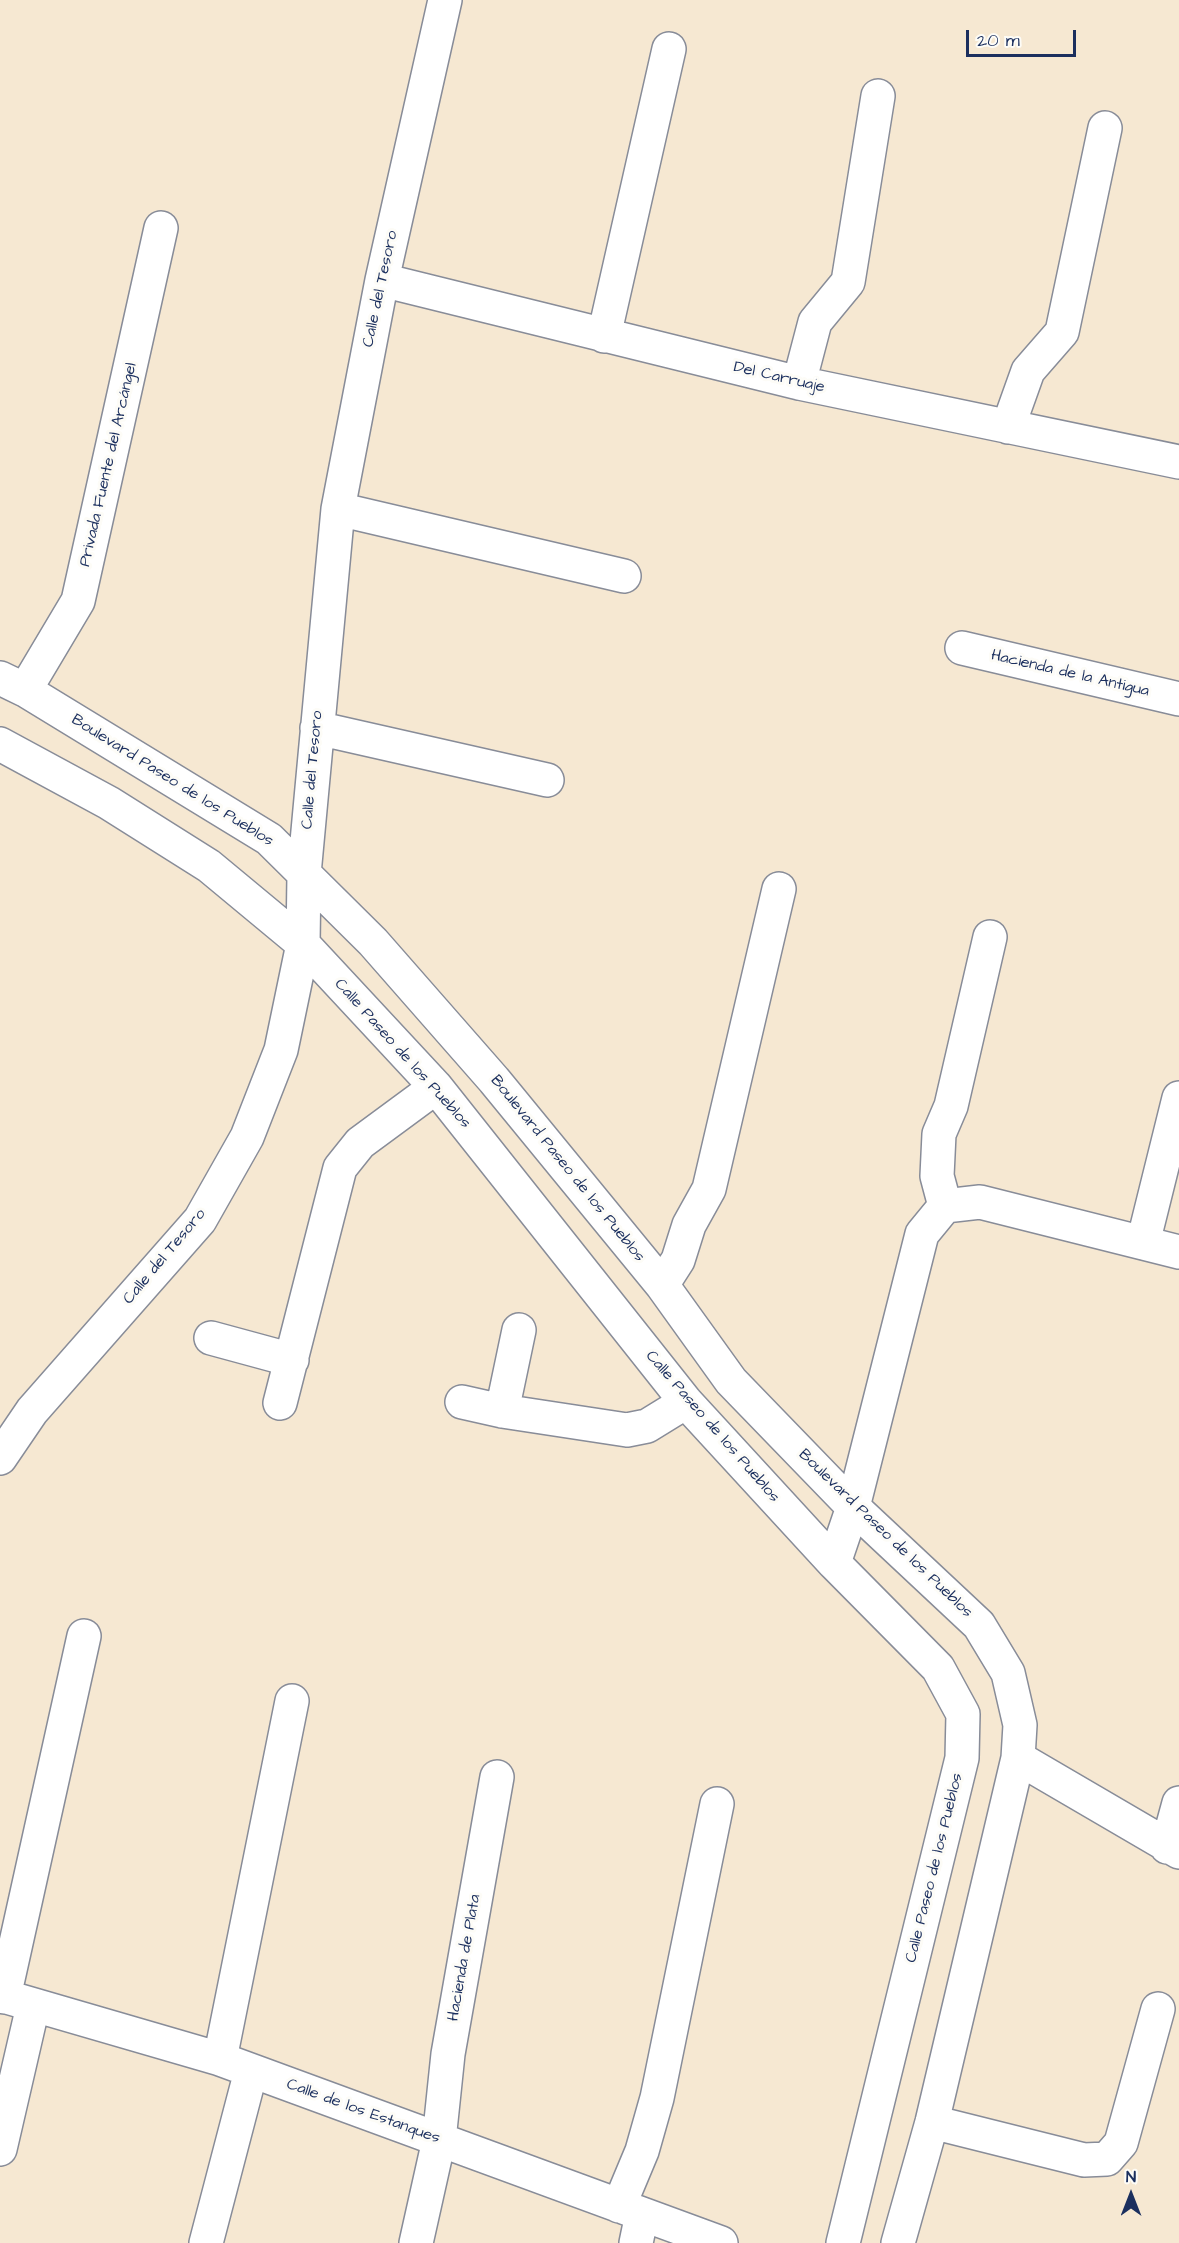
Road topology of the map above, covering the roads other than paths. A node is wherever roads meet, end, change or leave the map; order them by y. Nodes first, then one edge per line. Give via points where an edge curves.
1 (446, 0) edge
2 (669, 49) dead end
3 (878, 96) dead end
4 (1105, 128) dead end
5 (161, 228) dead end
6 (382, 280) junction
7 (604, 336) junction
8 (799, 383) junction
9 (1008, 427) junction
10 (1179, 462) edge
11 (338, 509) junction
12 (624, 576) dead end
13 (962, 648) dead end
14 (13, 684) edge
15 (1179, 699) edge
16 (316, 728) junction
17 (0, 744) edge
18 (547, 780) dead end
19 (304, 874) junction
20 (779, 889) dead end
21 (990, 937) dead end
22 (303, 944) junction
23 (436, 1087) junction
24 (1179, 1098) edge
25 (945, 1206) junction
26 (1143, 1243) junction
27 (1179, 1252) edge
28 (662, 1285) junction
29 (519, 1330) dead end
30 (211, 1338) dead end
31 (292, 1360) junction
32 (462, 1402) dead end
33 (686, 1402) junction
34 (280, 1403) dead end
35 (502, 1411) junction
36 (0, 1458) edge
37 (853, 1507) junction
38 (834, 1563) junction
39 (84, 1636) dead end
40 (292, 1701) dead end
41 (1018, 1758) junction
42 (497, 1777) dead end
43 (1179, 1803) edge
44 (717, 1804) dead end
45 (1173, 1850) edge
46 (12, 2000) edge
47 (1158, 2009) dead end
48 (220, 2059) junction
49 (251, 2071) junction
50 (932, 2122) junction
51 (439, 2140) junction
52 (0, 2149) edge
53 (632, 2221) edge
54 (206, 2243) edge
55 (416, 2243) edge
56 (721, 2243) edge
57 (843, 2243) edge
58 (898, 2243) edge

1 - 6 street, Calle del Tesoro
2 - 7 street
3 - 8 street via 848,282 815,322
4 - 9 street via 1062,332 1028,371
5 - 14 street, Privada Fuente del Arcángel via 78,601
6 - 7 street, Del Carruaje
6 - 11 street, Calle del Tesoro
7 - 8 street, Del Carruaje
8 - 9 street, Del Carruaje
9 - 10 street, Del Carruaje
11 - 12 street
11 - 16 street, Calle del Tesoro
13 - 15 street, Hacienda de la Antigua
14 - 19 street, Boulevard Paseo de los Pueblos via 269,839
16 - 18 street
16 - 19 street, Calle del Tesoro
17 - 22 street, Calle Paseo de los Pueblos via 109,803 209,866
19 - 22 street, Calle del Tesoro
19 - 28 street, Boulevard Paseo de los Pueblos via 373,942 494,1080
20 - 28 street via 709,1190 689,1225 678,1260
21 - 25 street via 951,1106 939,1134 937,1176
22 - 23 street, Calle Paseo de los Pueblos
22 - 36 street, Calle del Tesoro via 281,1050 248,1137 200,1220 32,1411
23 - 31 street via 360,1143 340,1168
23 - 33 street, Calle Paseo de los Pueblos
24 - 26 street
25 - 26 street via 980,1202
25 - 37 street via 922,1234
26 - 27 street
28 - 37 street, Boulevard Paseo de los Pueblos via 731,1381
29 - 35 street
30 - 31 street
31 - 34 street
32 - 35 street
33 - 35 street via 647,1426 627,1430
33 - 38 street, Calle Paseo de los Pueblos
37 - 38 street
37 - 41 street, Boulevard Paseo de los Pueblos via 979,1624 1008,1673 1020,1725
38 - 57 street, Calle Paseo de los Pueblos via 938,1668 963,1714 962,1758
39 - 46 street
40 - 48 street
41 - 45 street
41 - 50 street
42 - 51 street, Hacienda de Plata via 448,2054
43 - 45 street
44 - 53 street via 657,2098 642,2151
46 - 48 street, Calle de los Estanques
46 - 52 street
47 - 50 street via 1121,2143 1107,2159 1084,2160
48 - 49 street, Calle de los Estanques
49 - 51 street, Calle de los Estanques
49 - 54 street
50 - 58 street
51 - 53 street, Calle de los Estanques
51 - 55 street, Hacienda de Plata
53 - 56 street, Calle de los Estanques

